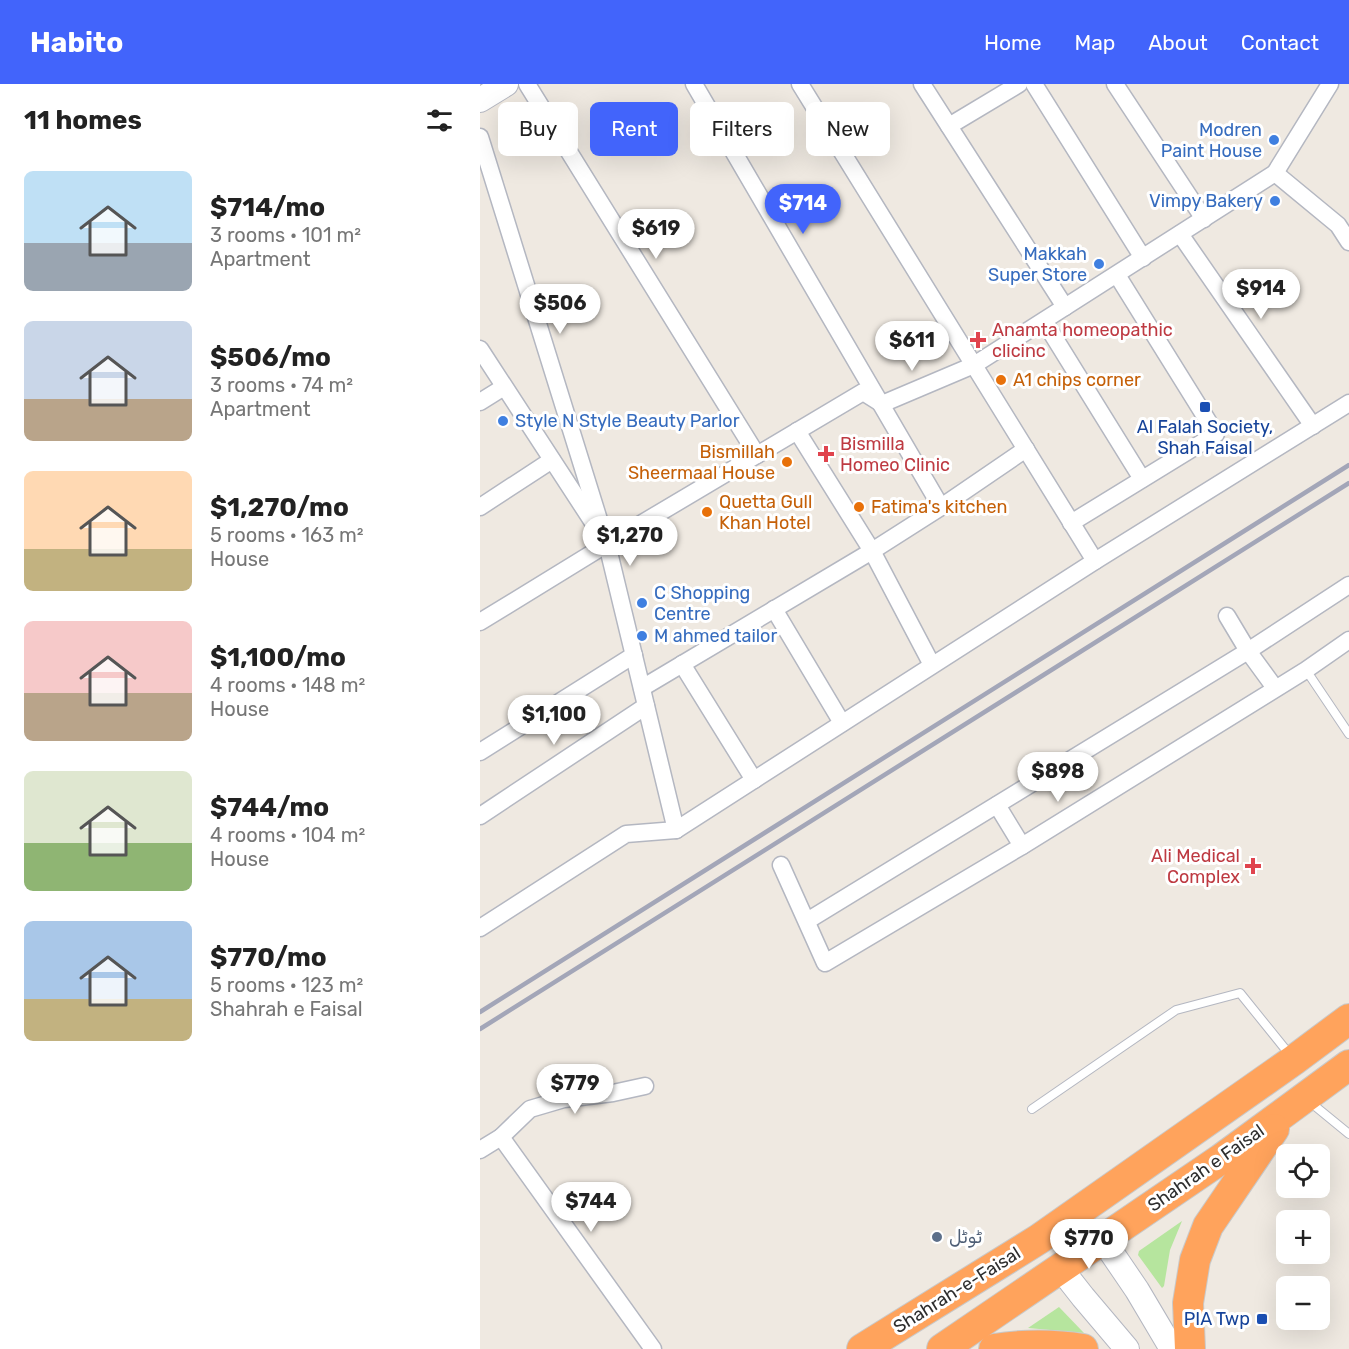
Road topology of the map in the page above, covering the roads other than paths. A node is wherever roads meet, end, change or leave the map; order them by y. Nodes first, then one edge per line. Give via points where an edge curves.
1 (506, 84) edge
2 (526, 84) edge
3 (694, 84) edge
4 (800, 84) edge
5 (922, 84) edge
6 (1019, 84) edge
7 (1034, 84) edge
8 (1115, 84) edge
9 (1330, 84) edge
10 (480, 100) edge
11 (949, 126) junction
12 (480, 137) edge
13 (1275, 173) junction
14 (1204, 219) junction
15 (1180, 234) junction
16 (1349, 242) edge
17 (1143, 258) junction
18 (1117, 274) junction
19 (1065, 307) junction
20 (1044, 321) junction
21 (480, 349) edge
22 (974, 365) junction
23 (504, 387) junction
24 (480, 402) edge
25 (1349, 403) edge
26 (882, 404) junction
27 (1313, 426) junction
28 (797, 431) junction
29 (1026, 449) junction
30 (757, 455) junction
31 (552, 460) junction
32 (1142, 479) junction
33 (480, 507) edge
34 (941, 507) junction
35 (1071, 523) junction
36 (607, 544) junction
37 (873, 550) junction
38 (1095, 561) junction
39 (1349, 585) edge
40 (774, 609) junction
41 (1227, 616) dead end
42 (480, 622) edge
43 (1349, 640) edge
44 (1248, 651) junction
45 (634, 655) junction
46 (682, 664) junction
47 (932, 665) junction
48 (1306, 670) junction
49 (642, 688) junction
50 (1275, 688) junction
51 (646, 706) junction
52 (842, 723) junction
53 (1349, 734) edge
54 (480, 752) edge
55 (754, 780) junction
56 (997, 805) junction
57 (480, 816) edge
58 (676, 830) junction
59 (1022, 846) junction
60 (781, 865) dead end
61 (807, 921) junction
62 (480, 928) edge
63 (1349, 1019) edge
64 (1294, 1060) junction
65 (1349, 1065) edge
66 (645, 1086) dead end
67 (1296, 1103) junction
68 (1032, 1109) dead end
69 (1349, 1134) edge
70 (501, 1137) junction
71 (480, 1150) edge
72 (1082, 1210) joint
73 (1103, 1240) junction
74 (1061, 1269) junction
75 (653, 1349) edge
76 (862, 1349) edge
77 (942, 1349) edge
78 (994, 1349) edge
79 (1083, 1349) edge
80 (1127, 1349) edge
81 (1172, 1349) edge
82 (1190, 1349) edge

1 - 10 street
2 - 30 street
3 - 26 street
4 - 22 street
5 - 11 street
6 - 11 street
7 - 17 street
8 - 14 street
9 - 13 street
11 - 19 street
12 - 36 street
13 - 14 street
13 - 16 street via 1338,225
14 - 15 street
15 - 17 street
15 - 27 street
17 - 18 street
18 - 19 street
18 - 32 street via 1215,434
19 - 20 street
20 - 22 street
20 - 32 street
21 - 23 street
22 - 26 street
22 - 29 street
23 - 24 street
23 - 31 street
25 - 27 street
26 - 28 street via 863,392
26 - 34 street
27 - 38 street
28 - 30 street
28 - 37 street
29 - 34 street
29 - 35 street
30 - 36 street
31 - 33 street
31 - 36 street
32 - 35 street
34 - 37 street
35 - 38 street
36 - 42 street
36 - 45 street
37 - 40 street
37 - 47 street
38 - 47 street
39 - 44 street
40 - 46 street
40 - 52 street
41 - 44 street
43 - 48 street
44 - 50 street
44 - 56 street
45 - 49 street
45 - 54 street
46 - 49 street
46 - 55 street
47 - 52 street
48 - 50 street
48 - 53 lane
49 - 51 street
50 - 59 street
51 - 57 street
51 - 58 street
52 - 55 street
55 - 58 street
56 - 59 street
56 - 61 street
58 - 62 street via 626,834
59 - 61 street via 825,963
60 - 61 street
63 - 64 highway, Shahrah e Faisal
64 - 68 lane via 1240,993 1176,1010
64 - 72 highway, Shahrah e Faisal
65 - 67 highway, Shahrah e Faisal
66 - 70 street via 564,1099 530,1109
67 - 69 lane
67 - 73 highway, Shahrah e Faisal
67 - 82 highway via 1208,1226 1190,1286
70 - 71 street
70 - 75 street
72 - 76 highway, Shahrah-e-Faisal
73 - 74 highway, Shahrah e Faisal
73 - 81 street
74 - 77 highway, Shahrah e Faisal
74 - 80 street
78 - 79 highway via 1042,1344

